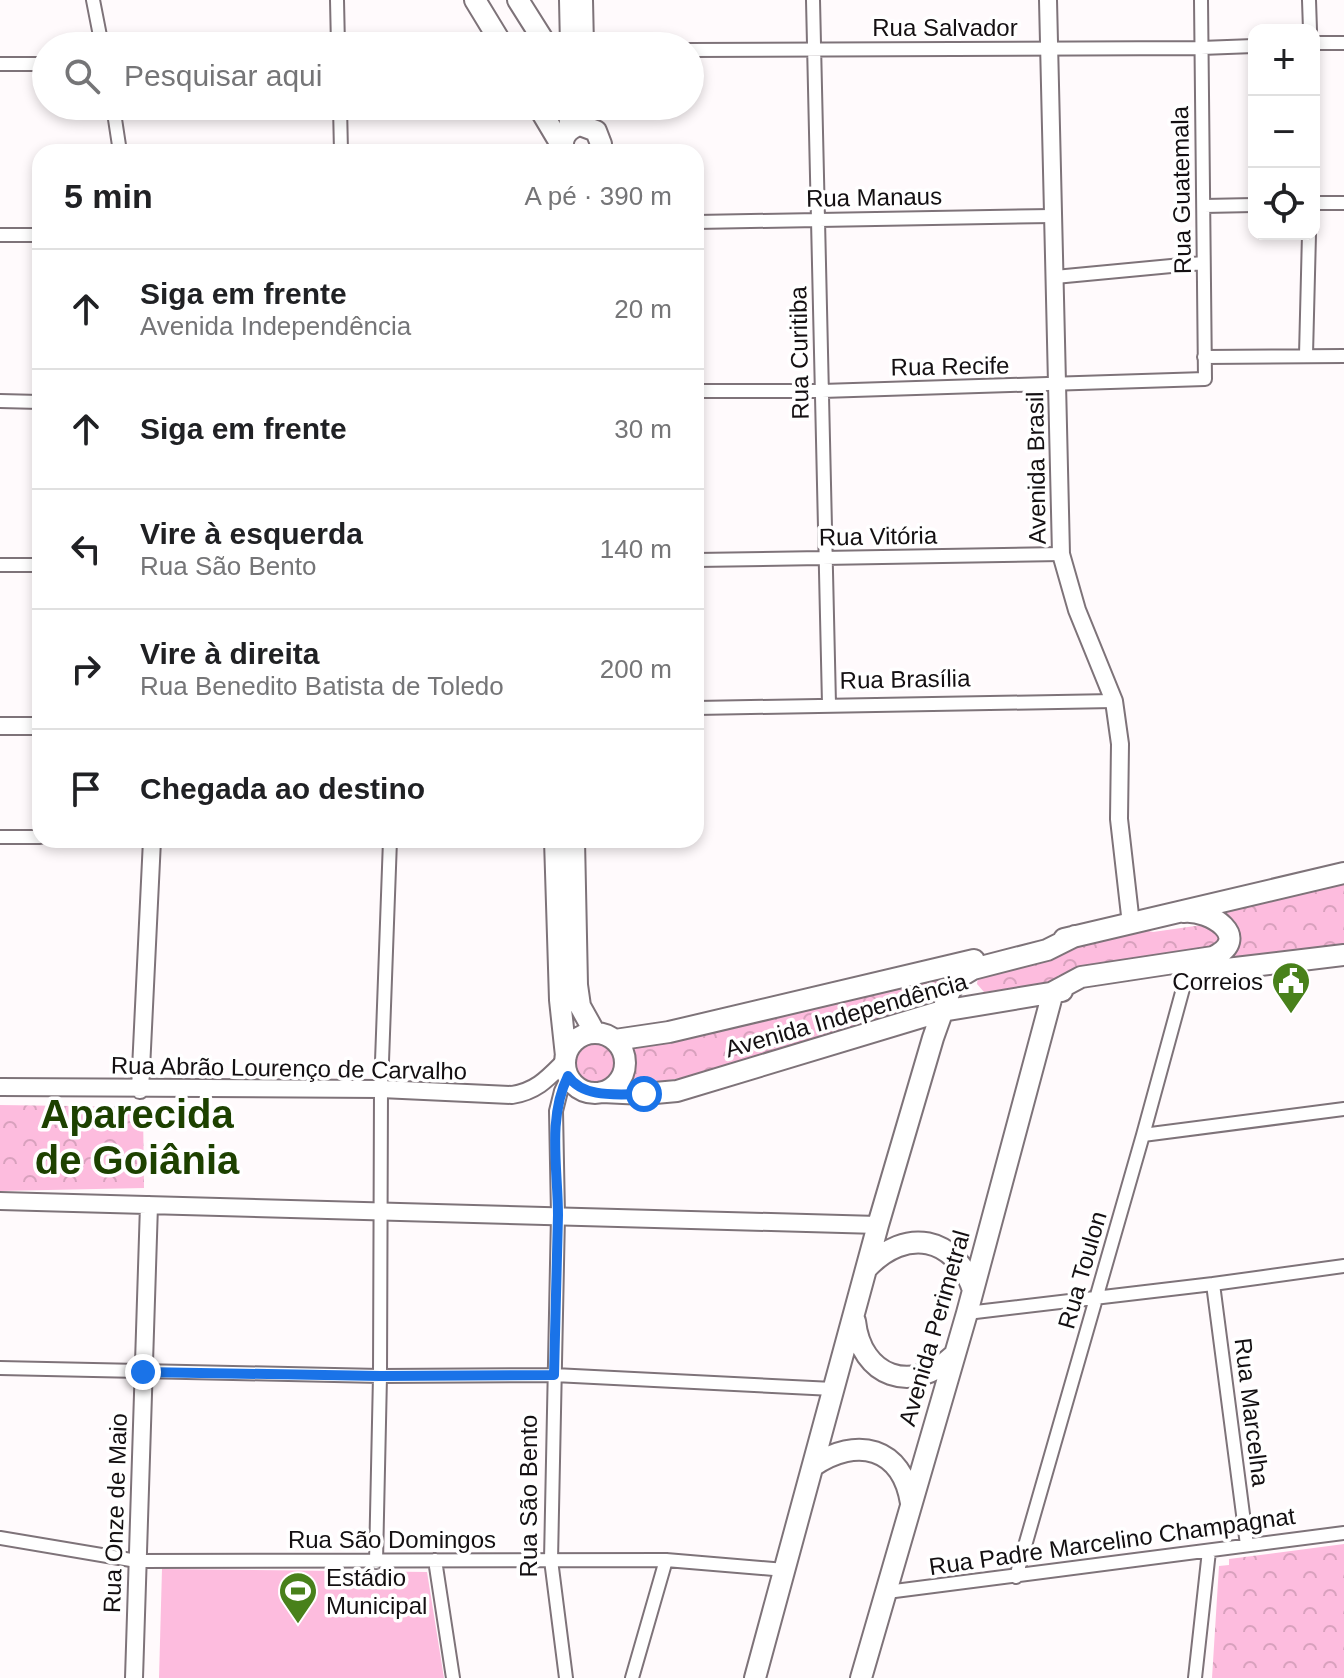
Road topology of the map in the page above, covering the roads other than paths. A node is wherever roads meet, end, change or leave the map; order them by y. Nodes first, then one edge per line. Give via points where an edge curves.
1 (93, 0) edge
2 (337, 0) edge
3 (475, 0) edge
4 (518, 0) edge
5 (568, 0) edge
6 (584, 0) edge
7 (813, 0) edge
8 (1048, 0) edge
9 (1201, 0) edge
10 (1309, 0) edge
11 (1310, 24) edge
12 (99, 32) edge
13 (338, 32) edge
14 (494, 32) edge
15 (538, 32) edge
16 (569, 32) edge
17 (585, 32) edge
18 (1320, 43) edge
19 (1344, 43) edge
20 (1248, 46) edge
21 (1201, 48) junction
22 (1049, 49) junction
23 (704, 50) edge
24 (814, 50) junction
25 (0, 64) edge
26 (32, 64) edge
27 (115, 120) edge
28 (340, 120) edge
29 (548, 120) edge
30 (580, 120) edge
31 (587, 120) edge
32 (119, 144) edge
33 (341, 144) edge
34 (565, 144) edge
35 (600, 144) edge
36 (1320, 203) edge
37 (1344, 203) edge
38 (1248, 205) edge
39 (1204, 206) junction
40 (1053, 216) junction
41 (819, 220) junction
42 (704, 222) edge
43 (0, 235) edge
44 (32, 235) edge
45 (1309, 240) edge
46 (1203, 263) junction
47 (1055, 277) junction
48 (1306, 355) junction
49 (1344, 356) edge
50 (1204, 357) junction
51 (1205, 379) joint
52 (1058, 385) junction
53 (704, 391) edge
54 (822, 391) junction
55 (0, 401) edge
56 (32, 402) edge
57 (1061, 554) junction
58 (826, 559) junction
59 (704, 560) edge
60 (0, 565) edge
61 (32, 565) edge
62 (1114, 701) junction
63 (829, 704) junction
64 (704, 708) edge
65 (0, 726) edge
66 (32, 726) edge
67 (0, 837) edge
68 (32, 837) edge
69 (152, 848) edge
70 (390, 848) edge
71 (555, 848) edge
72 (574, 848) edge
73 (1344, 873) edge
74 (1183, 912) junction
75 (1131, 924) junction
76 (1075, 936) junction
77 (1344, 955) edge
78 (982, 967) junction
79 (1187, 974) junction
80 (1053, 992) junction
81 (981, 1003) junction
82 (942, 1011) junction
83 (605, 1036) junction
84 (567, 1064) junction
85 (0, 1087) edge
86 (381, 1089) junction
87 (140, 1090) junction
88 (602, 1092) junction
89 (1344, 1109) edge
90 (1143, 1135) junction
91 (0, 1201) edge
92 (149, 1205) junction
93 (379, 1211) junction
94 (558, 1215) junction
95 (878, 1225) junction
96 (1344, 1266) edge
97 (867, 1268) junction
98 (1213, 1284) junction
99 (973, 1290) junction
100 (1096, 1298) junction
101 (967, 1313) junction
102 (855, 1317) junction
103 (953, 1356) junction
104 (0, 1368) edge
105 (143, 1372) junction
106 (554, 1375) junction
107 (380, 1376) junction
108 (833, 1389) junction
109 (813, 1466) junction
110 (911, 1504) junction
111 (1344, 1533) edge
112 (0, 1538) edge
113 (1247, 1545) junction
114 (1209, 1551) junction
115 (435, 1560) junction
116 (551, 1560) junction
117 (666, 1560) junction
118 (137, 1561) junction
119 (376, 1562) junction
120 (785, 1570) junction
121 (1016, 1577) junction
122 (887, 1592) junction
123 (134, 1678) edge
124 (453, 1678) edge
125 (566, 1678) edge
126 (632, 1678) edge
127 (755, 1678) edge
128 (861, 1678) edge
129 (1195, 1678) edge

1 - 12 street
2 - 13 street
3 - 14 main road
4 - 15 main road
5 - 16 street
6 - 17 street
7 - 24 street, Rua Curitiba
8 - 22 street, Avenida Brasil
9 - 21 street, Rua Guatemala
10 - 11 street
18 - 19 street
20 - 21 street, Rua Salvador
21 - 22 street, Rua Salvador
21 - 39 street, Rua Guatemala
22 - 24 street, Rua Salvador
22 - 40 street, Avenida Brasil
23 - 24 street, Rua Salvador
24 - 41 street, Rua Curitiba
25 - 26 street
27 - 32 street
28 - 33 street
29 - 34 main road
30 - 34 main road
31 - 35 main road
36 - 37 street
38 - 39 street
39 - 46 street, Rua Guatemala
40 - 41 street, Rua Manaus
40 - 47 street, Avenida Brasil
41 - 42 street, Rua Manaus
41 - 54 street, Rua Curitiba
43 - 44 street
45 - 48 street
46 - 47 street
46 - 50 street, Rua Guatemala
47 - 52 street, Avenida Brasil
48 - 49 street
48 - 50 street
50 - 51 street, Rua Guatemala
51 - 52 street, Rua Recife
52 - 54 street, Rua Recife
52 - 57 street, Avenida Brasil
53 - 54 street, Rua Recife
54 - 58 street, Rua Curitiba
55 - 56 street
57 - 58 street, Rua Vitória
57 - 62 street, Avenida Brasil
58 - 59 street, Rua Vitória
58 - 63 street, Rua Curitiba
60 - 61 street
62 - 63 street, Rua Brasília
62 - 75 street, Avenida Brasil
63 - 64 street, Rua Brasília
65 - 66 street
67 - 68 street
69 - 87 street
70 - 86 street
71 - 84 main road, Rua São Bento
72 - 83 main road via 580,1006
73 - 74 main road, Avenida Independência
74 - 75 main road, Avenida Independência
74 - 80 main road via 1199,912 1222,923 1228,934 1222,952 1081,977
75 - 76 main road, Avenida Independência
76 - 78 main road via 1047,950
76 - 83 main road, Avenida Independência via 669,1032
77 - 79 main road, Avenida Independência
78 - 81 main road via 970,980
78 - 82 main road via 958,978
79 - 80 main road, Avenida Independência
79 - 90 street, Rua Toulon
80 - 81 main road, Avenida Independência
80 - 99 main road, Avenida Perimetral
81 - 82 main road, Avenida Independência
82 - 88 main road, Avenida Independência via 677,1091
82 - 95 main road
83 - 84 main road via 580,1037
83 - 88 main road via 624,1053 624,1073
84 - 86 street, Rua Abrão Lourenço de Carvalho via 542,1085 512,1095
84 - 88 main road via 582,1090
84 - 94 street, Rua São Bento via 556,1111
85 - 87 street, Rua Abrão Lourenço de Carvalho
86 - 87 street, Rua Abrão Lourenço de Carvalho
86 - 93 street
89 - 90 street
90 - 100 street, Rua Toulon
91 - 92 street
92 - 93 street
92 - 105 street, Rua Onze de Maio
93 - 94 street
93 - 107 street
94 - 95 street
94 - 106 street, Rua São Bento
95 - 97 main road
96 - 98 street
97 - 99 main road via 899,1244 938,1246 967,1271
97 - 102 main road
98 - 100 street
98 - 113 street, Rua Marcelha
99 - 101 main road, Avenida Perimetral
100 - 101 street
100 - 121 street, Rua Toulon
101 - 103 main road, Avenida Perimetral
102 - 103 main road via 863,1353 885,1372 915,1377
102 - 108 main road
103 - 110 main road, Avenida Perimetral
104 - 105 street
105 - 107 street
105 - 118 street, Rua Onze de Maio
106 - 107 street
106 - 108 street
106 - 116 street, Rua São Bento
107 - 119 street
108 - 109 main road
109 - 110 main road via 832,1453 854,1448 876,1453 895,1465 908,1483
109 - 120 main road
110 - 122 main road, Avenida Perimetral
111 - 113 street, Rua Padre Marcelino Champagnat
112 - 118 street, Rua São Domingos
113 - 114 street, Rua Padre Marcelino Champagnat
114 - 121 street, Rua Padre Marcelino Champagnat
114 - 129 street
115 - 116 street, Rua São Domingos
115 - 119 street, Rua São Domingos
115 - 124 street
116 - 117 street, Rua São Domingos
116 - 125 street, Rua São Bento
117 - 120 street, Rua São Domingos
117 - 126 street
118 - 119 street, Rua São Domingos
118 - 123 street, Rua Onze de Maio
120 - 127 main road
121 - 122 street, Rua Padre Marcelino Champagnat
122 - 128 main road, Avenida Perimetral

